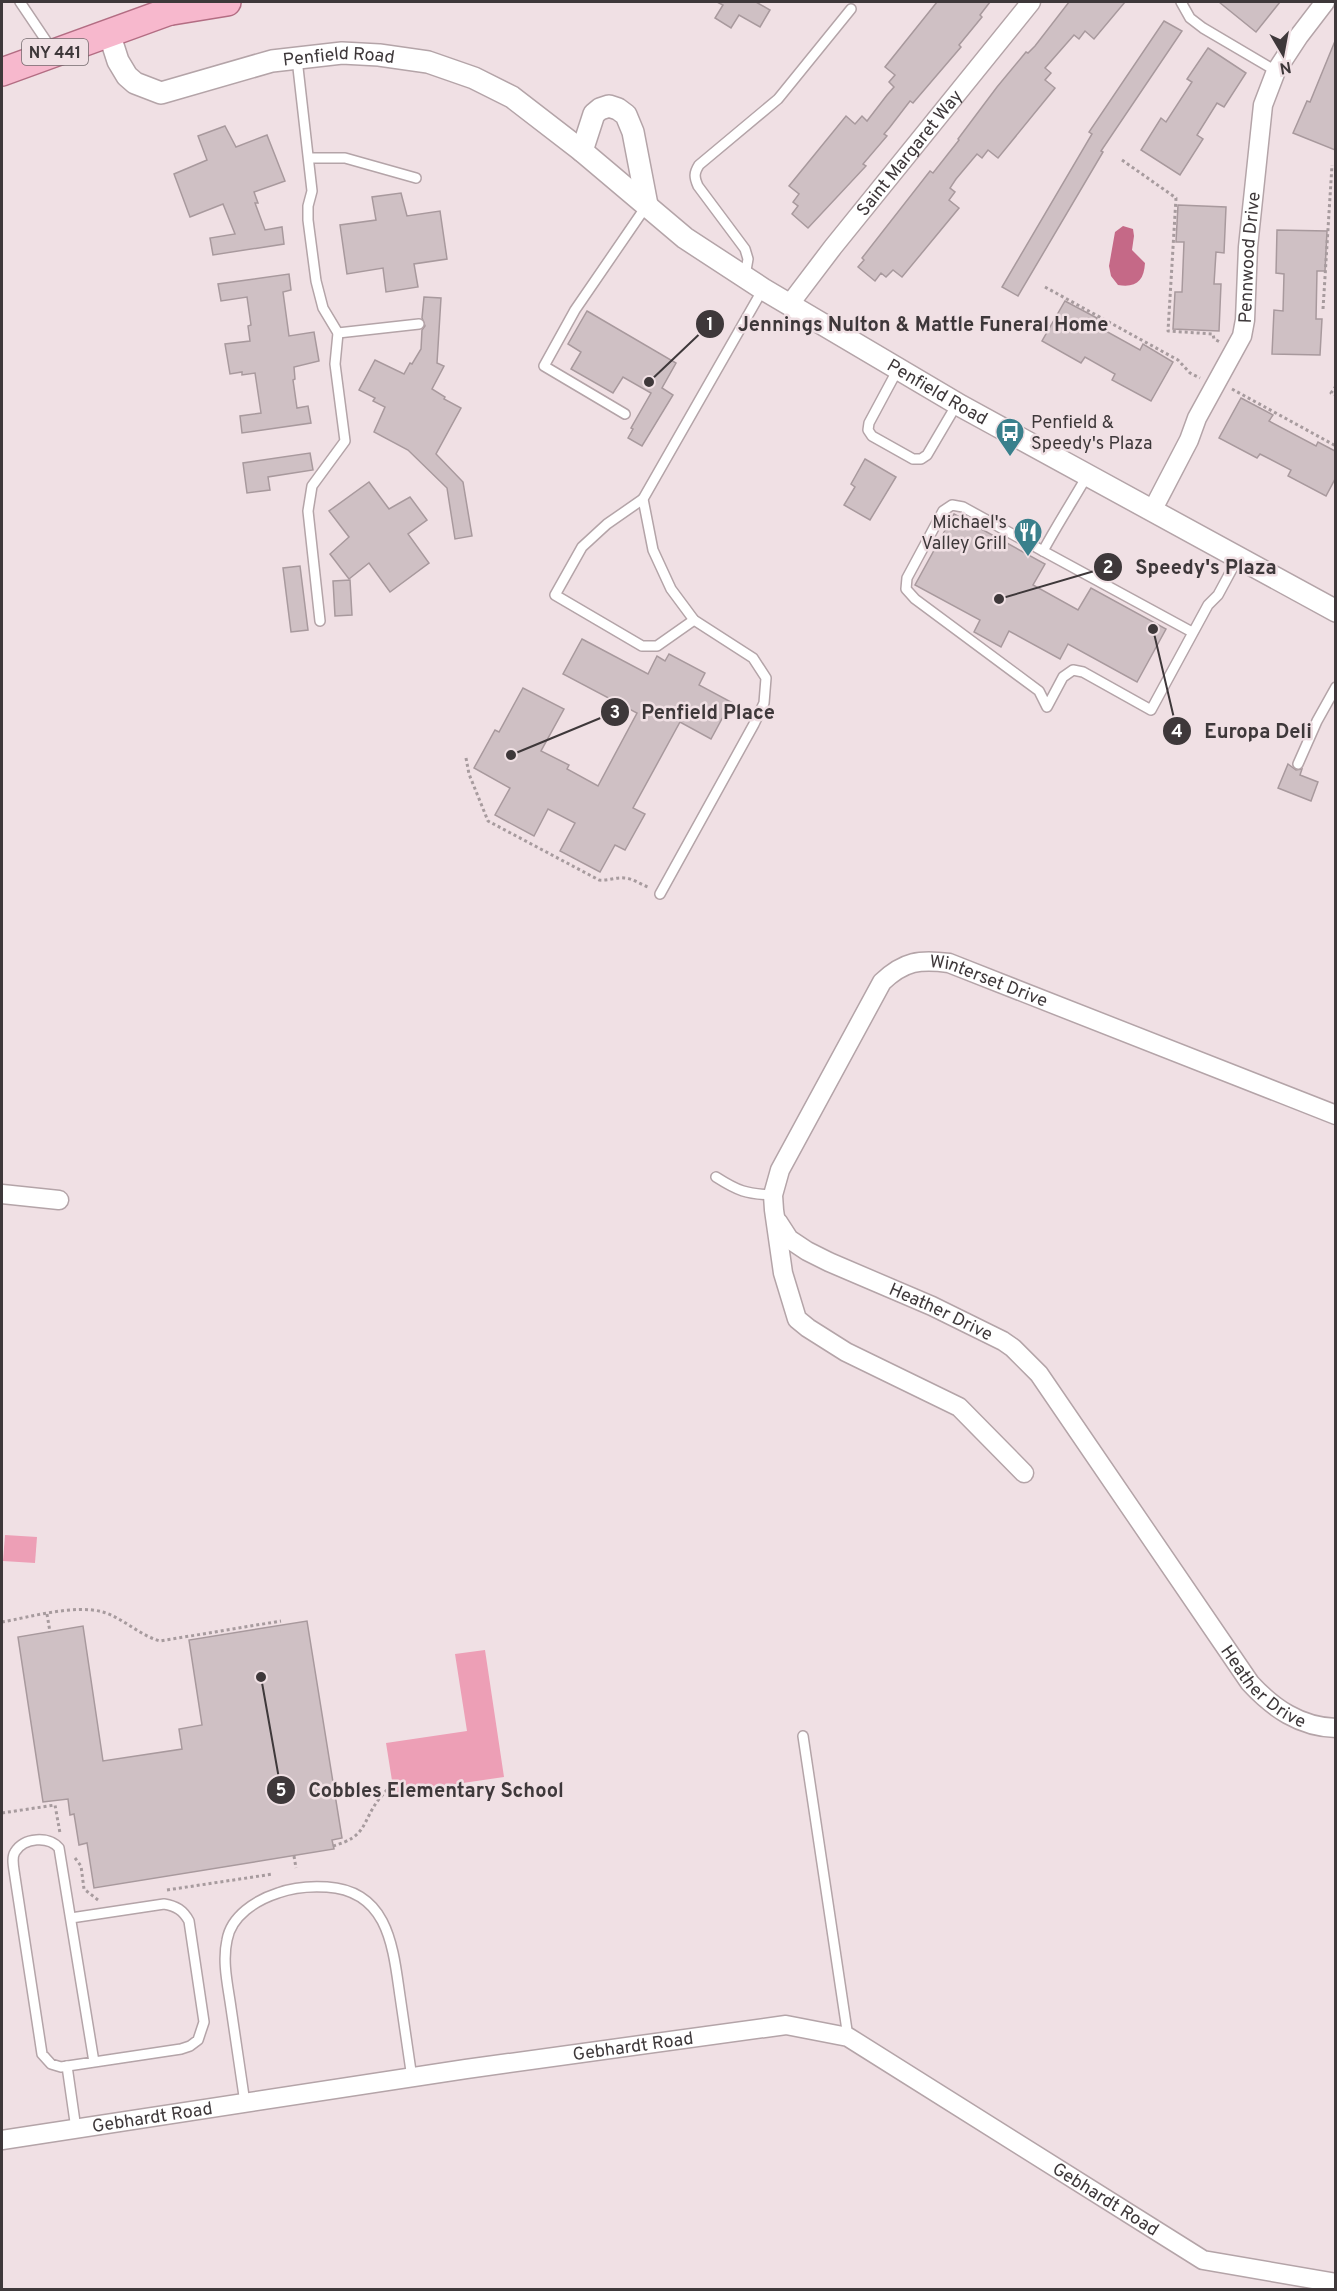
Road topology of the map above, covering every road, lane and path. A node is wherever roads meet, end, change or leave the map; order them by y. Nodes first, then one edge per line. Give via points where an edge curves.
1 (20, 2) edge
2 (227, 2) edge
3 (1031, 2) edge
4 (1181, 2) edge
5 (1325, 2) edge
6 (175, 5) edge
7 (851, 9) dead end
8 (109, 33) junction
9 (55, 52) junction
10 (297, 57) junction
11 (1276, 71) junction
12 (2, 72) edge
13 (582, 151) junction
14 (310, 158) junction
15 (1122, 160) dead end
16 (1332, 165) dead end
17 (416, 178) dead end
18 (647, 205) junction
19 (744, 277) junction
20 (1045, 287) dead end
21 (763, 289) junction
22 (789, 305) junction
23 (1323, 309) dead end
24 (419, 324) dead end
25 (338, 333) junction
26 (1237, 348) junction
27 (898, 369) junction
28 (1203, 380) dead end
29 (1335, 386) edge
30 (1230, 388) dead end
31 (1335, 395) edge
32 (957, 404) junction
33 (625, 414) dead end
34 (1335, 446) edge
35 (1086, 476) junction
36 (644, 499) junction
37 (1152, 511) junction
38 (1043, 551) junction
39 (1238, 558) junction
40 (1335, 610) edge
41 (694, 620) junction
42 (321, 621) dead end
43 (1192, 632) junction
44 (1335, 687) edge
45 (466, 758) dead end
46 (1298, 764) dead end
47 (660, 894) joint
48 (1335, 1115) edge
49 (716, 1176) dead end
50 (2, 1194) edge
51 (59, 1200) dead end
52 (774, 1202) junction
53 (1024, 1473) dead end
54 (47, 1614) junction
55 (281, 1621) dead end
56 (2, 1622) edge
57 (50, 1632) dead end
58 (1335, 1728) edge
59 (803, 1736) dead end
60 (392, 1784) dead end
61 (2, 1813) edge
62 (58, 1823) dead end
63 (333, 1846) dead end
64 (294, 1856) dead end
65 (296, 1868) dead end
66 (273, 1874) dead end
67 (167, 1890) dead end
68 (94, 1898) dead end
69 (108, 1898) dead end
70 (71, 1918) junction
71 (848, 2037) junction
72 (94, 2062) junction
73 (67, 2066) junction
74 (412, 2078) junction
75 (245, 2103) junction
76 (76, 2129) junction
77 (2, 2140) edge
78 (1335, 2283) edge

1 - 9 lane
2 - 6 main road, NY 441
3 - 22 street, Saint Margaret Way
4 - 11 lane via 1190,18 1203,28
5 - 11 street, Pennwood Drive
6 - 8 main road, NY 441
7 - 19 lane via 778,99 695,171 698,186 745,249 748,259
8 - 9 main road, NY 441
8 - 10 street, Penfield Road via 127,76 160,93
9 - 12 main road, NY 441
10 - 13 street, Penfield Road via 342,53 428,62 512,97
10 - 14 lane
11 - 26 street, Pennwood Drive via 1263,105 1248,247 1245,320
13 - 18 street, Penfield Road
13 - 18 street via 594,114 600,109 609,106 626,115
14 - 17 lane via 345,158
14 - 25 lane via 312,191 308,220 316,281 323,308
15 - 26 path via 1176,198 1168,331 1213,334 1214,339
16 - 23 path
18 - 19 street, Penfield Road via 685,238
18 - 33 lane via 575,310 544,366
19 - 21 street, Penfield Road
20 - 28 path via 1178,360
21 - 22 street, Penfield Road
21 - 36 lane
22 - 27 street, Penfield Road
24 - 25 lane
25 - 42 lane via 335,364 345,441 312,486 308,511
26 - 37 street, Pennwood Drive via 1197,418
27 - 32 street, Penfield Road
27 - 32 lane via 869,423 872,436 913,459 921,459
29 - 31 path via 1331,393
30 - 34 path
32 - 35 street, Penfield Road
35 - 37 street, Penfield Road
35 - 38 lane
36 - 41 lane via 653,550 671,589
36 - 41 lane via 582,547 555,595 642,646 657,646
37 - 39 street, Penfield Road
38 - 43 lane
38 - 43 lane via 963,507 952,505 943,511 906,589 1039,691 1047,707 1063,677 1073,670 1151,710
39 - 40 street, Penfield Road
39 - 43 lane
41 - 47 lane via 753,658 766,678 764,703
44 - 46 lane
45 - 47 path via 488,821 599,880 631,879
48 - 52 street, Winterset Drive via 949,963 911,963 895,969 882,982 780,1170
49 - 52 lane via 737,1190
50 - 51 street
52 - 53 street via 783,1273 797,1319 846,1352 959,1407
52 - 58 street, Heather Drive via 779,1226 789,1239 807,1251 932,1306 1013,1348 1039,1374 1250,1683 1264,1699 1291,1717
54 - 55 path via 103,1612 147,1638 160,1641
54 - 56 path
54 - 57 path
59 - 71 lane
60 - 63 path via 378,1800 364,1827 349,1841
61 - 62 path via 55,1805
64 - 65 path
66 - 67 path
68 - 69 path
70 - 72 lane
70 - 72 lane via 164,1904 181,1909 189,1921 204,2022 198,2040 181,2049
70 - 73 lane via 58,1845 43,1840 22,1845 16,1850 14,1866 42,2054 51,2064
71 - 74 street, Gebhardt Road via 786,2025
71 - 78 street, Gebhardt Road via 1203,2260
72 - 73 lane
73 - 76 lane
74 - 75 street, Gebhardt Road
74 - 75 lane via 393,1948 371,1903 356,1893 336,1888 288,1889 260,1899 234,1922 227,1938 225,1964
75 - 76 street, Gebhardt Road
76 - 77 street, Gebhardt Road

